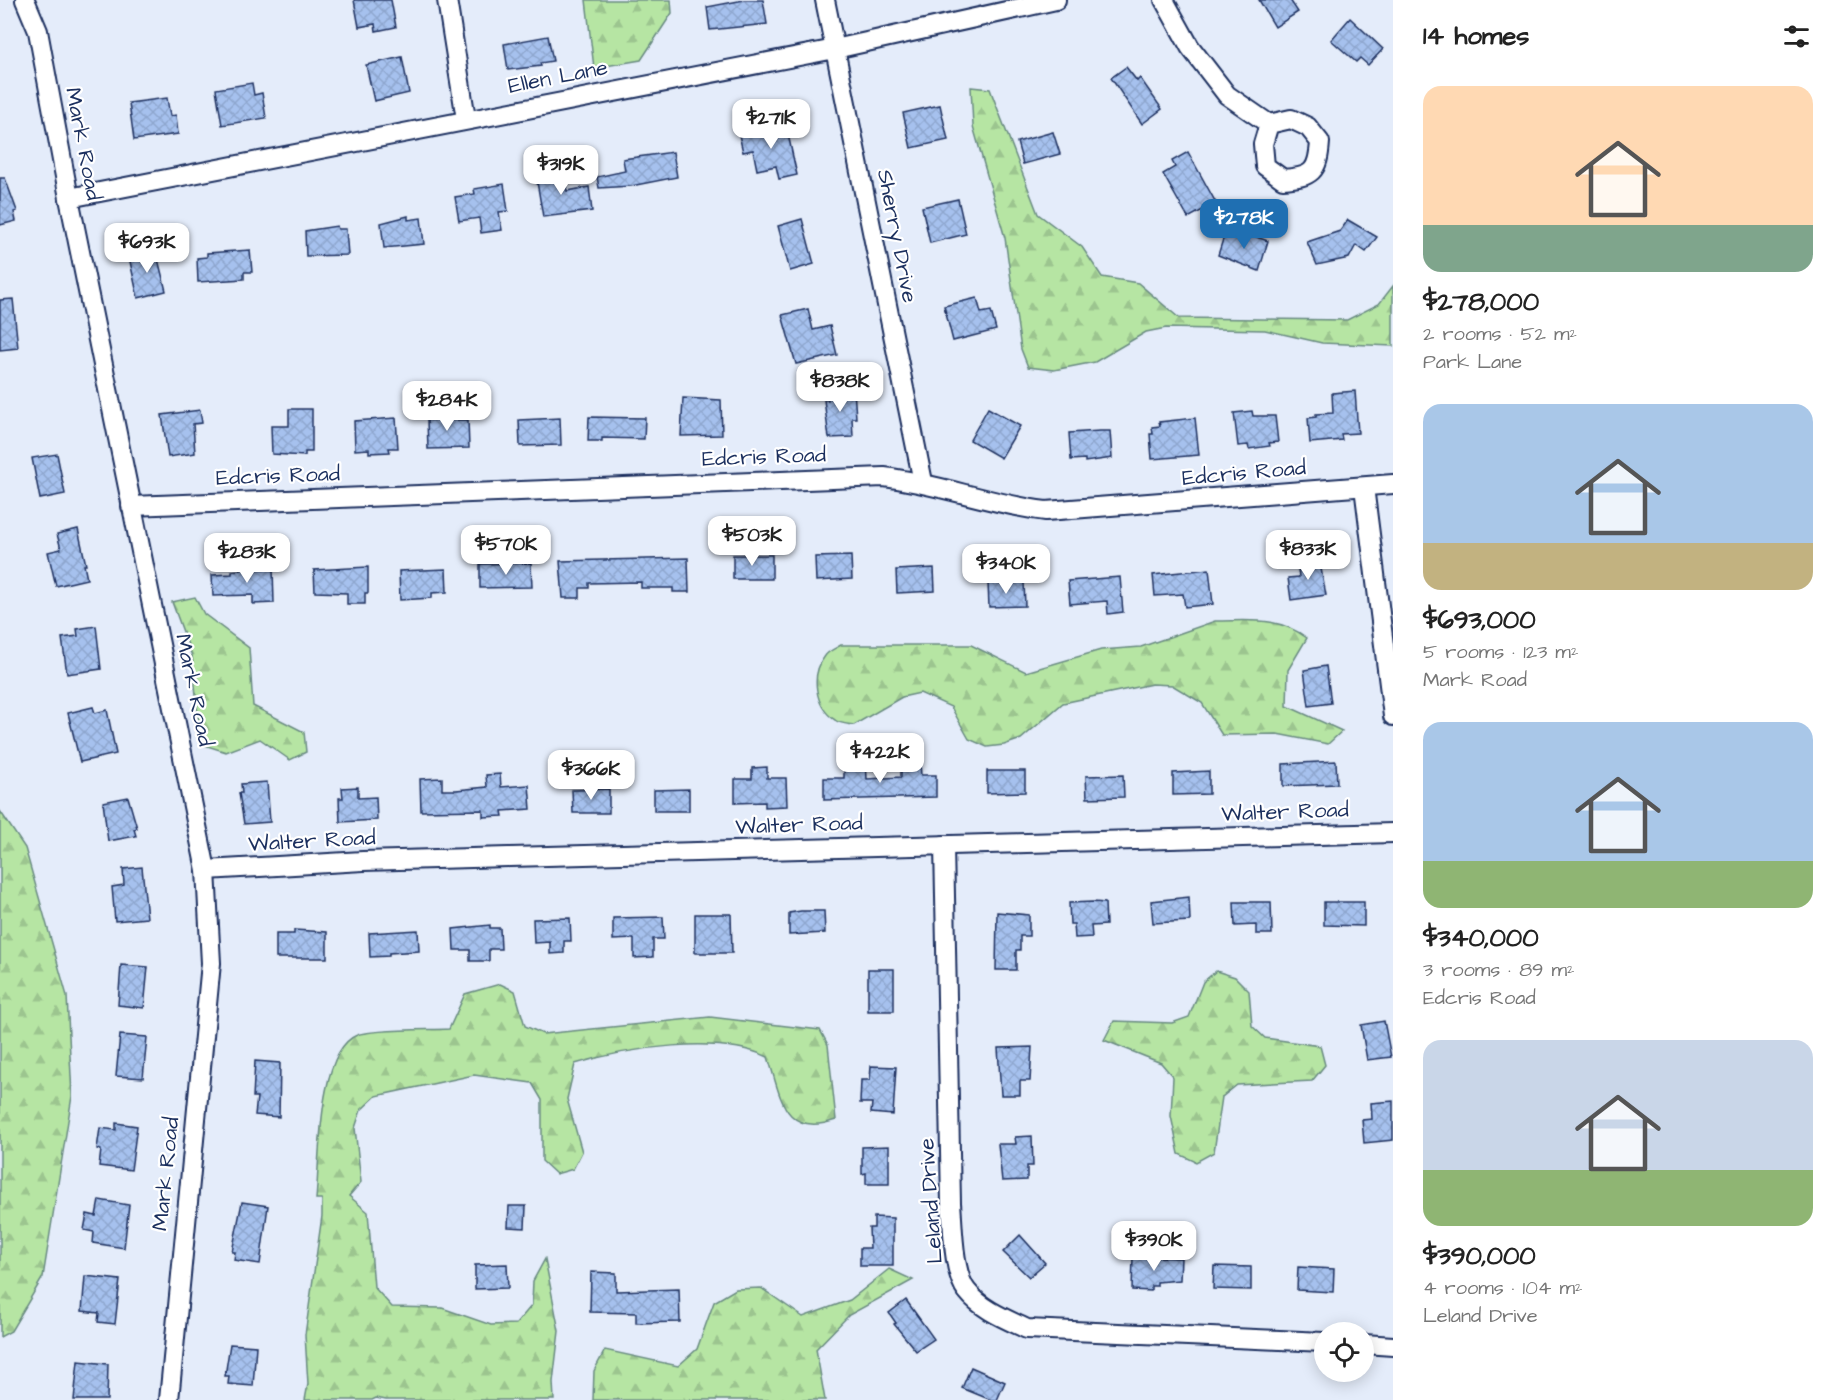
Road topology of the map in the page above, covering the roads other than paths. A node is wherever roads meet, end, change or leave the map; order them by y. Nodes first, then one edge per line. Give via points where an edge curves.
1 (25, 0) edge
2 (447, 0) edge
3 (825, 0) edge
4 (1056, 0) edge
5 (1164, 0) edge
6 (835, 49) junction
7 (466, 119) junction
8 (1269, 124) dead end
9 (69, 198) junction
10 (923, 482) junction
11 (1393, 484) edge
12 (1364, 487) junction
13 (131, 506) junction
14 (1393, 716) edge
15 (1393, 833) edge
16 (944, 845) junction
17 (206, 870) junction
18 (1314, 1342) edge
19 (1374, 1345) edge
20 (1393, 1346) edge
21 (169, 1400) edge

1 - 9 street, Mark Road via 38,31
2 - 7 street
3 - 6 street, Sherry Drive
4 - 6 street, Ellen Lane
5 - 8 street via 1190,47 1227,95
6 - 7 street, Ellen Lane
6 - 10 street, Sherry Drive
7 - 9 street, Ellen Lane
9 - 13 street, Mark Road
10 - 12 street, Edcris Road via 1002,506 1046,511
10 - 13 street, Edcris Road via 873,477
11 - 12 street, Edcris Road
12 - 14 street
13 - 17 street, Mark Road
15 - 16 street, Walter Road
16 - 17 street, Walter Road via 363,861
16 - 18 street, Leland Drive via 951,1203 956,1259 966,1290 991,1311 1027,1329
17 - 21 street, Mark Road via 211,963
19 - 20 street

